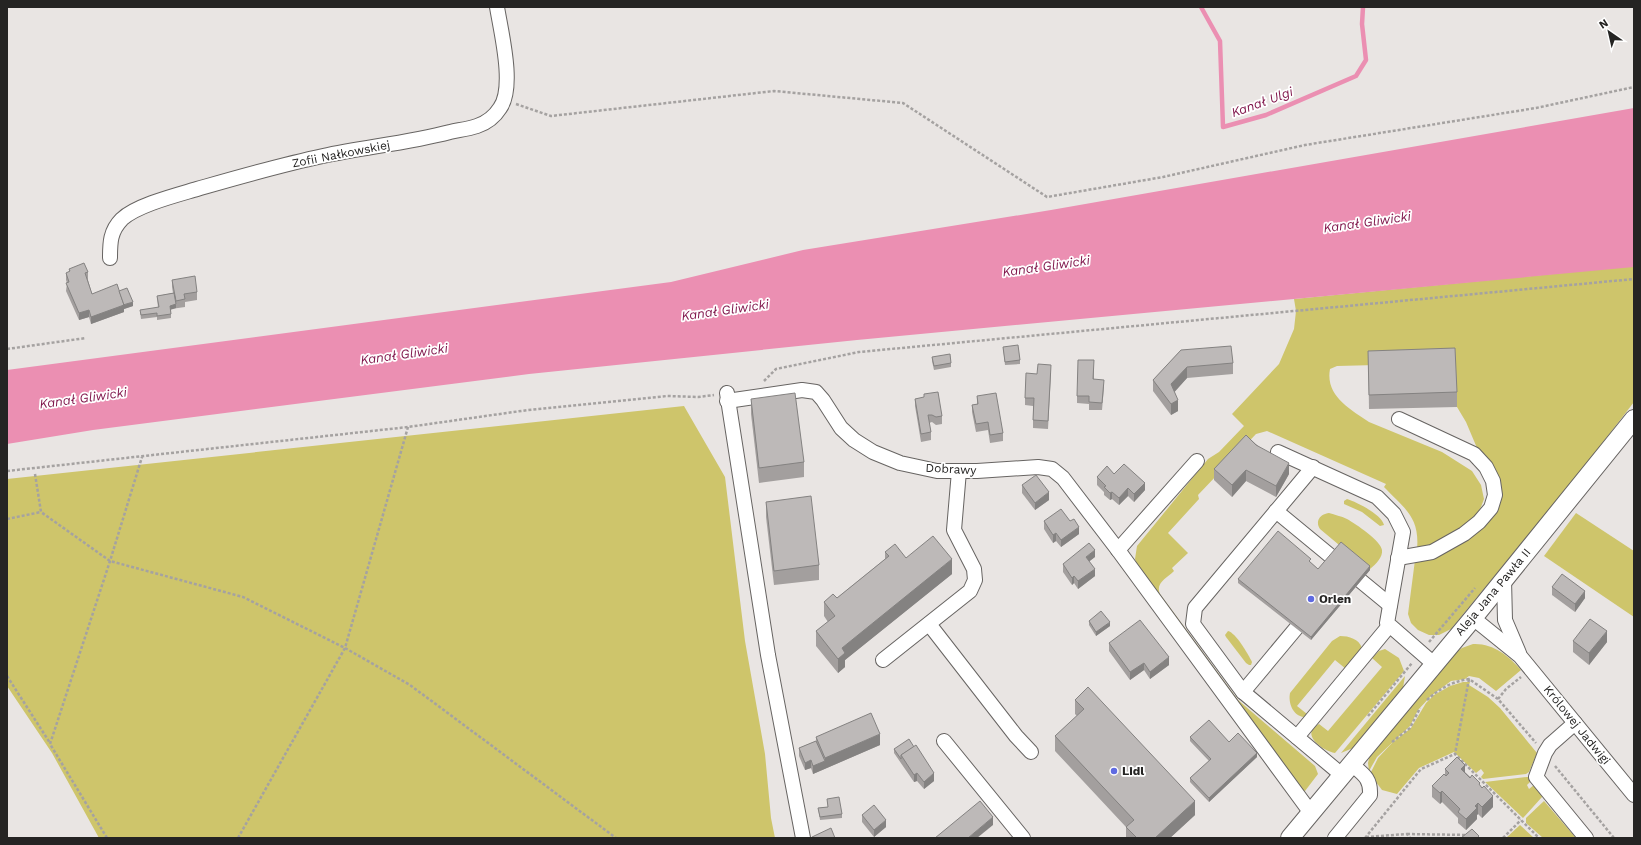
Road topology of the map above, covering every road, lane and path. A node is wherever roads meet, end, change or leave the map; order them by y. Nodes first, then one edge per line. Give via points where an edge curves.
1 (497, 7) edge
2 (1634, 87) edge
3 (504, 100) junction
4 (110, 258) dead end
5 (1634, 280) edge
6 (86, 338) dead end
7 (7, 349) edge
8 (761, 384) dead end
9 (727, 397) junction
10 (1399, 419) dead end
11 (1634, 419) edge
12 (408, 428) junction
13 (1278, 452) dead end
14 (142, 457) junction
15 (1197, 461) dead end
16 (1313, 467) junction
17 (7, 471) edge
18 (959, 471) junction
19 (35, 474) dead end
20 (1276, 511) junction
21 (41, 512) junction
22 (7, 519) edge
23 (1118, 550) junction
24 (1398, 558) junction
25 (110, 561) junction
26 (1346, 568) junction
27 (1336, 580) edge
28 (1504, 580) junction
29 (1316, 604) edge
30 (1390, 605) junction
31 (1473, 618) junction
32 (929, 624) junction
33 (1389, 626) junction
34 (345, 648) junction
35 (1520, 656) junction
36 (883, 660) dead end
37 (1434, 664) junction
38 (7, 676) edge
39 (1243, 692) junction
40 (1575, 723) junction
41 (1297, 737) junction
42 (944, 741) dead end
43 (50, 744) junction
44 (1389, 745) dead end
45 (1031, 752) dead end
46 (1455, 754) junction
47 (1347, 769) junction
48 (1634, 795) edge
49 (1311, 813) junction
50 (1521, 820) junction
51 (1407, 834) junction
52 (1469, 835) edge
53 (1365, 837) edge
54 (107, 838) edge
55 (238, 838) edge
56 (616, 838) edge
57 (803, 838) edge
58 (1023, 838) edge
59 (1290, 838) edge
60 (1335, 838) edge
61 (1410, 838) edge
62 (1503, 838) edge
63 (1539, 838) edge
64 (1586, 838) edge

1 - 3 street, Zofii Nałkowskiej via 506,67 507,87
2 - 3 path via 1536,108 1305,145 1163,177 1047,197 903,103 774,91 551,116
3 - 4 street, Zofii Nałkowskiej via 492,117 477,126 283,165 175,195 142,208 122,220 113,231
5 - 8 path via 859,352 776,369
6 - 7 path
9 - 12 path via 667,396 528,410
9 - 18 street, Dobrawy via 802,390 816,392 841,428 873,452 900,463 937,471
9 - 57 street via 768,655
10 - 24 street via 1474,454 1486,467 1493,481 1495,495 1491,508 1464,534 1432,552
11 - 28 main road, Aleja Jana Pawła II
12 - 14 path
12 - 34 path
13 - 16 street
14 - 17 path
14 - 25 path
15 - 23 street
16 - 20 street
16 - 24 street via 1377,497 1394,514 1403,532
18 - 23 street, Dobrawy via 1038,467 1052,469 1063,478
18 - 32 street via 954,530 974,569 975,580 970,591
19 - 21 path
20 - 26 street
20 - 39 street via 1195,608 1193,624
21 - 22 path
21 - 25 path
23 - 49 street
24 - 30 street
25 - 34 path via 243,597
25 - 43 path
26 - 27 street
26 - 30 street
28 - 31 main road, Aleja Jana Pawła II
28 - 35 street, Królowej Jadwigi via 1505,620
29 - 39 street
30 - 33 street via 1387,623
31 - 35 street, Królowej Jadwigi
31 - 37 main road, Aleja Jana Pawła II
32 - 36 street
32 - 45 street
33 - 37 street
33 - 41 street
34 - 55 path
34 - 56 path via 410,685
35 - 40 street, Królowej Jadwigi
37 - 47 main road, Aleja Jana Pawła II
38 - 43 path
39 - 41 street
40 - 48 street, Królowej Jadwigi
40 - 64 street via 1550,745 1536,777
41 - 47 street
42 - 58 street
43 - 54 path
44 - 46 path via 1410,728 1420,708 1432,696 1454,682 1469,679
46 - 50 path
46 - 53 path via 1421,770
47 - 49 main road, Aleja Jana Pawła II
47 - 60 street via 1365,776 1371,786 1370,795
49 - 59 main road, Aleja Jana Pawła II
50 - 62 path
50 - 63 path
51 - 52 path
51 - 53 path
51 - 61 path

